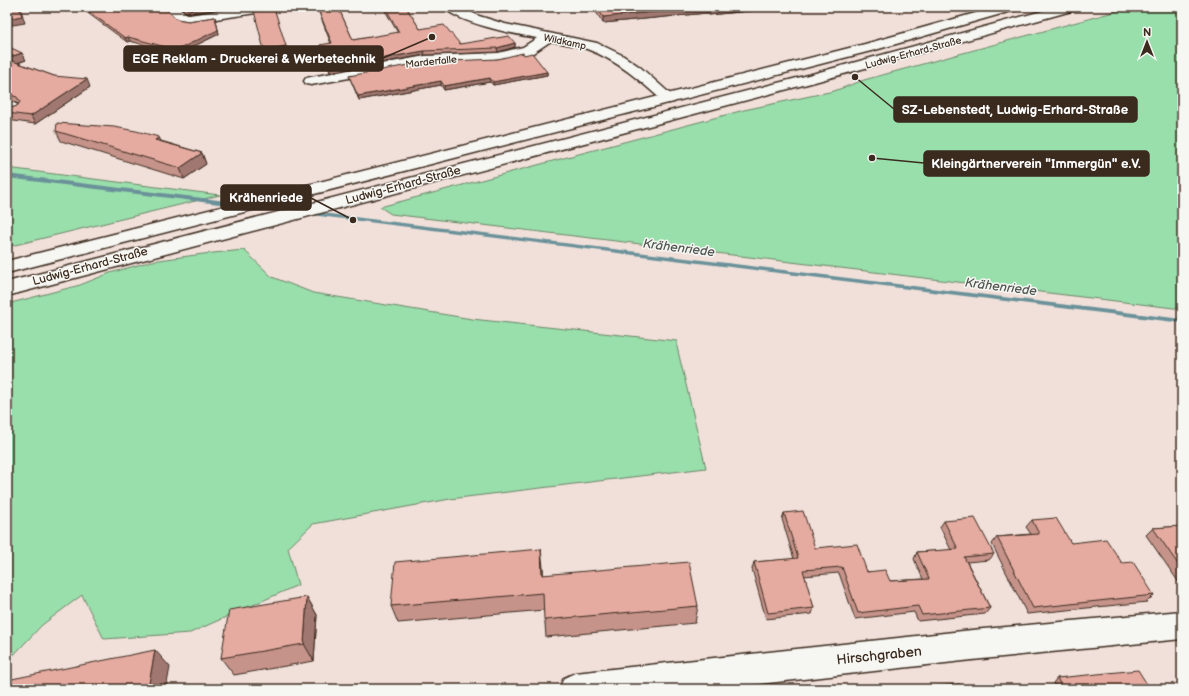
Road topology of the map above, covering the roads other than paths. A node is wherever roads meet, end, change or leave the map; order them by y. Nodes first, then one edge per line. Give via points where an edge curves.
1 (169, 7) edge
2 (270, 7) edge
3 (450, 7) edge
4 (1011, 7) edge
5 (1071, 7) edge
6 (548, 37) junction
7 (311, 81) dead end
8 (669, 99) junction
9 (684, 112) junction
10 (7, 267) edge
11 (7, 289) edge
12 (1182, 626) edge
13 (576, 689) edge

1 - 2 main road via 183,18 189,19
3 - 6 main road, Wildkamp via 482,21
4 - 8 main road, Ludwig-Erhard-Straße
5 - 9 main road, Ludwig-Erhard-Straße
6 - 7 main road, Marderfalle via 528,50 504,56 425,60
6 - 8 main road, Wildkamp via 596,47 615,56
8 - 9 main road
8 - 10 main road, Ludwig-Erhard-Straße
9 - 11 main road, Ludwig-Erhard-Straße
12 - 13 main road, Hirschgraben via 972,645

